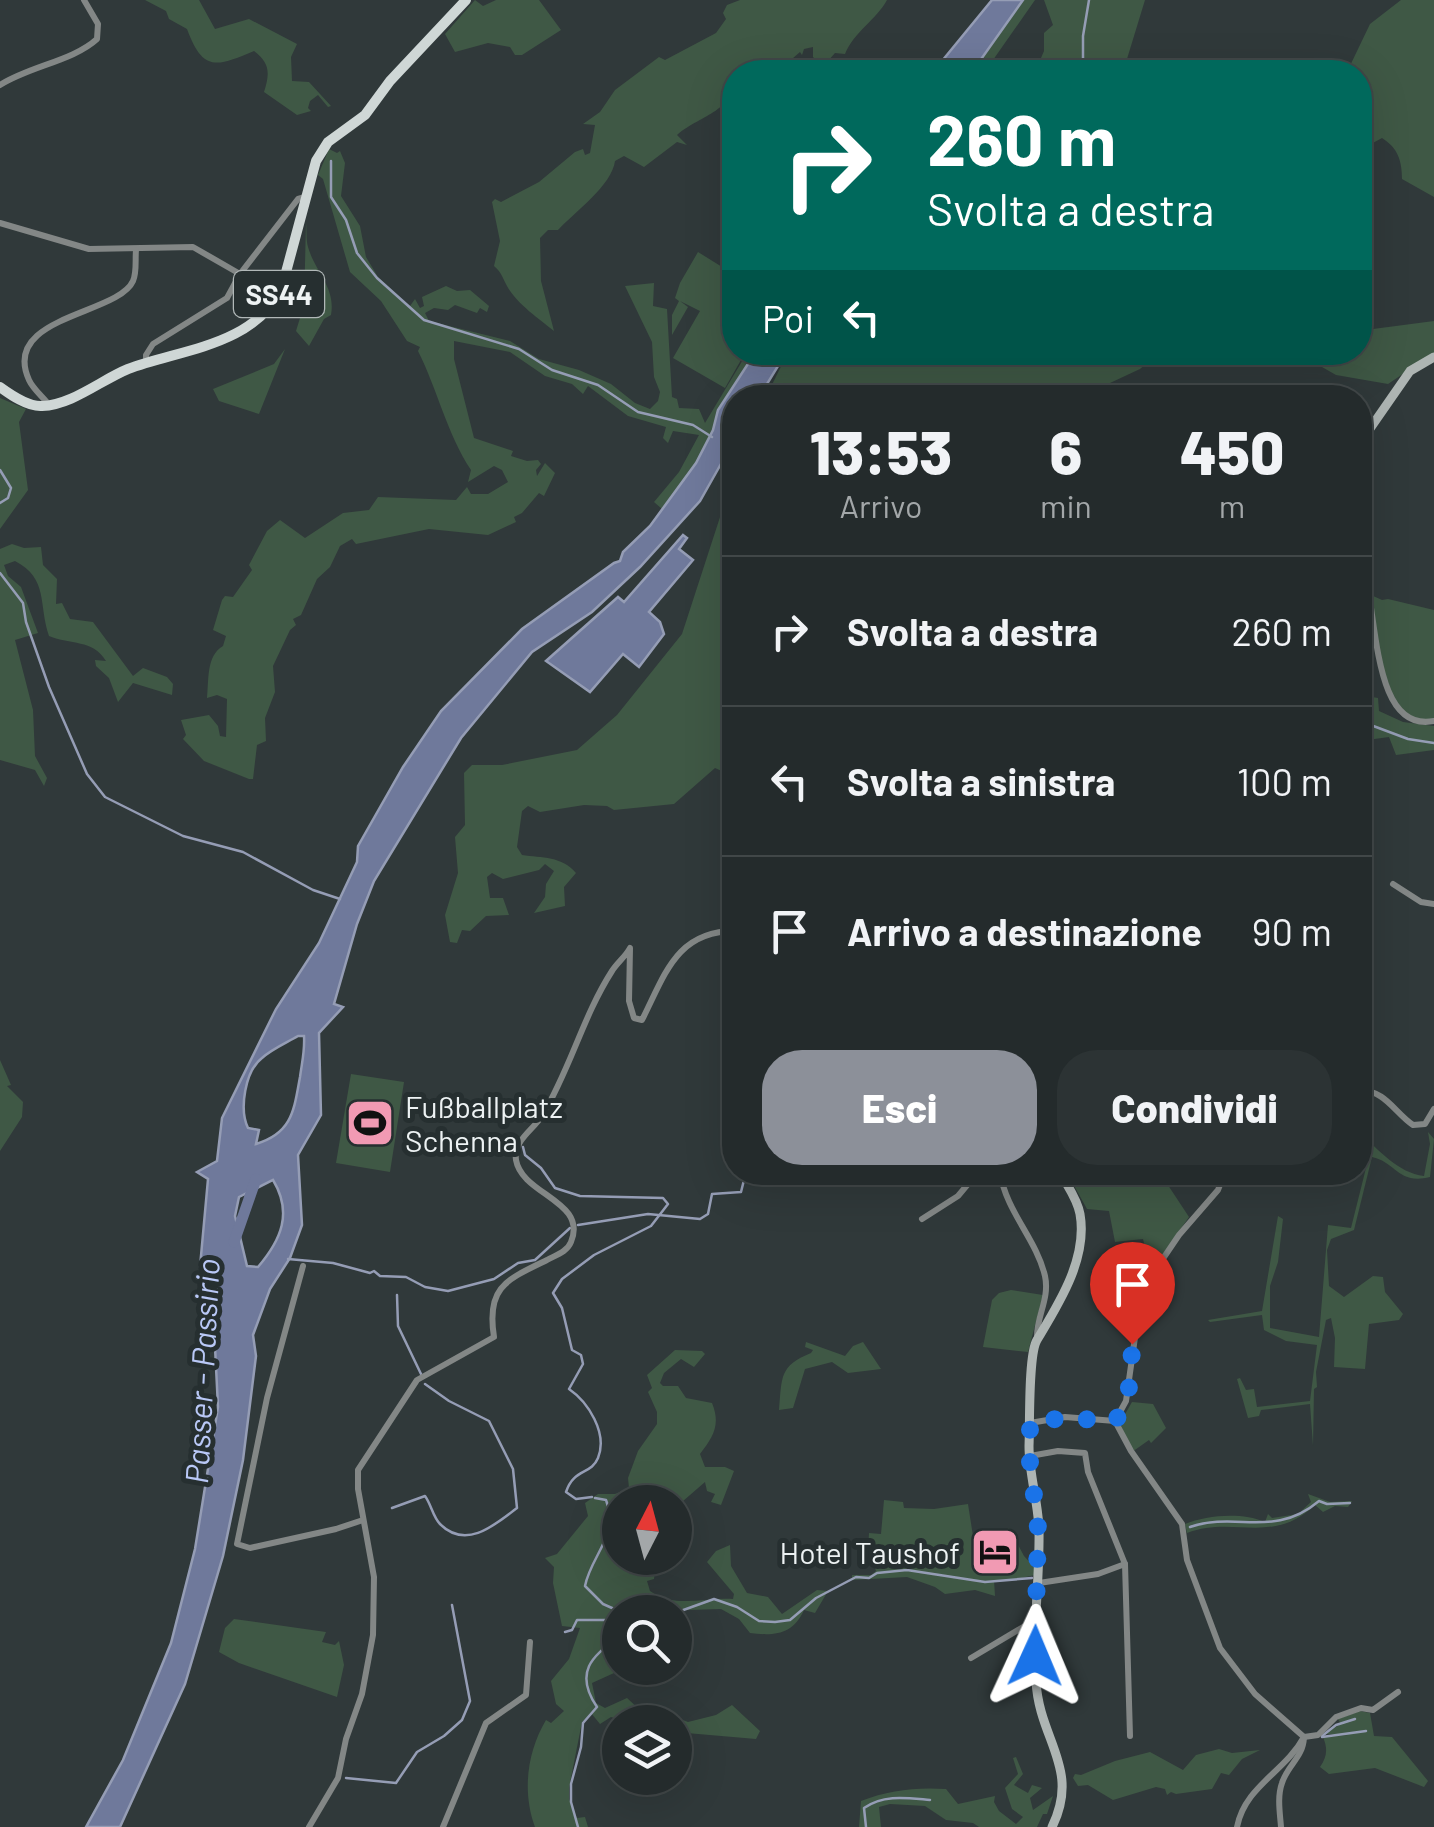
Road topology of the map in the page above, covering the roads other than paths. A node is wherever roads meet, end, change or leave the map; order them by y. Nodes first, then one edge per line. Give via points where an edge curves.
1 (84, 0) edge
2 (466, 0) edge
3 (0, 85) edge
4 (306, 196) junction
5 (0, 223) edge
6 (136, 250) junction
7 (240, 274) junction
8 (1434, 356) edge
9 (146, 363) junction
10 (0, 387) edge
11 (48, 405) junction
12 (1372, 426) edge
13 (1372, 599) edge
14 (1434, 721) edge
15 (1393, 884) dead end
16 (1434, 904) edge
17 (722, 930) edge
18 (1372, 1092) edge
19 (1434, 1109) edge
20 (967, 1185) edge
21 (1003, 1185) edge
22 (1066, 1185) edge
23 (1220, 1185) edge
24 (922, 1219) dead end
25 (303, 1266) dead end
26 (1037, 1338) junction
27 (1115, 1421) junction
28 (1030, 1422) junction
29 (1030, 1456) junction
30 (363, 1520) junction
31 (1125, 1564) junction
32 (1039, 1583) junction
33 (1035, 1620) junction
34 (530, 1642) dead end
35 (971, 1658) dead end
36 (1398, 1692) dead end
37 (1130, 1736) dead end
38 (1304, 1737) junction
39 (309, 1827) edge
40 (443, 1827) edge
41 (1052, 1827) edge
42 (1238, 1827) edge
43 (1281, 1827) edge

1 - 3 street via 98,24 97,40
2 - 4 main road, SS44 via 365,116 323,147
4 - 7 street
4 - 9 main road, SS44 via 282,287 269,310 200,349
5 - 6 street via 77,247
6 - 7 street via 193,247
6 - 11 street via 132,284 122,293 57,321 29,346 28,379
7 - 9 street via 227,298 154,344
8 - 12 street via 1410,371
9 - 11 main road, SS44
10 - 11 main road via 32,406
13 - 14 street via 1389,695 1404,718
15 - 16 street
17 - 30 street via 688,946 667,969 642,1020 629,1007 630,948 613,969 554,1096 517,1148 516,1162 528,1182 565,1207 573,1239 566,1250 504,1284 491,1306 494,1337 413,1385 358,1470
18 - 19 street via 1413,1125 1426,1123
20 - 24 street
21 - 26 street via 1046,1278
22 - 26 street via 1079,1211 1080,1243 1062,1296
23 - 27 street via 1153,1274 1138,1316 1126,1401
25 - 30 street via 236,1544 250,1548
26 - 28 street
27 - 28 street
27 - 38 street via 1182,1524 1186,1560 1220,1648 1255,1694
28 - 29 street
29 - 31 street via 1085,1452
29 - 32 street
30 - 39 street via 375,1593 366,1677 338,1778
31 - 32 street
31 - 37 street
32 - 33 street
33 - 35 street
33 - 41 street via 1038,1703 1064,1779
34 - 40 street via 526,1696 486,1722
36 - 38 street via 1372,1710 1348,1712 1318,1735
38 - 42 street via 1247,1798
38 - 43 street via 1302,1755 1281,1785

